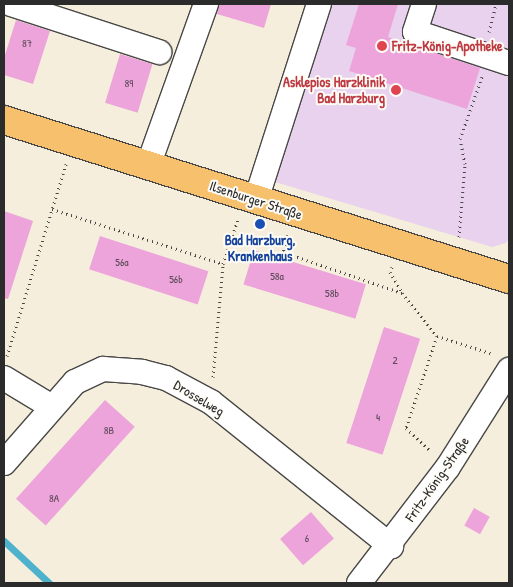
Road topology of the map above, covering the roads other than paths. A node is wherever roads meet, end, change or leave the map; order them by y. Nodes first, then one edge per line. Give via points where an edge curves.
1 (11, 4) edge
2 (206, 4) edge
3 (319, 4) edge
4 (424, 4) edge
5 (159, 52) dead end
6 (509, 63) edge
7 (4, 120) edge
8 (148, 166) junction
9 (250, 198) junction
10 (509, 279) edge
11 (505, 363) edge
12 (5, 368) edge
13 (52, 407) junction
14 (4, 463) edge
15 (390, 546) junction
16 (360, 583) edge

1 - 5 street
2 - 8 street
3 - 9 street
4 - 6 street via 415,32
7 - 8 main road, Ilsenburger Straße
8 - 9 main road, Ilsenburger Straße
9 - 10 main road, Ilsenburger Straße
11 - 15 street, Fritz-König-Straße via 448,467
12 - 13 street
13 - 14 street, Drosselweg
13 - 15 street, Drosselweg via 75,382 103,369 142,372 166,378 211,402
15 - 16 street, Fritz-König-Straße

